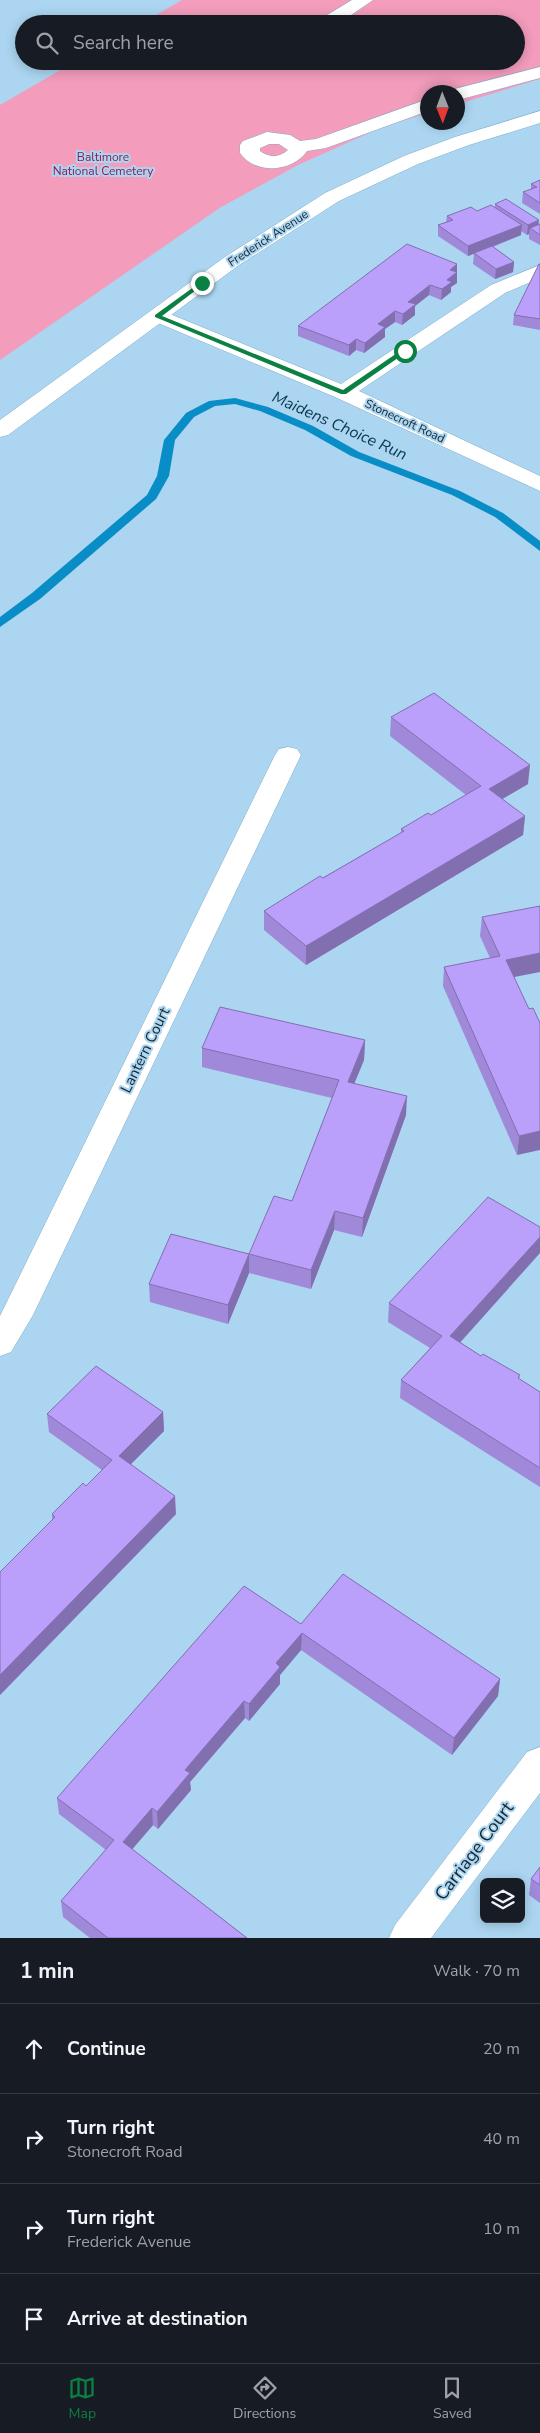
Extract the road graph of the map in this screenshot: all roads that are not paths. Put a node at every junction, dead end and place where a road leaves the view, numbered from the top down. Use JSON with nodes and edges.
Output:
{"nodes":[{"id":1,"x":364,"y":0,"type":"edge"},
{"id":2,"x":340,"y":15,"type":"edge"},
{"id":3,"x":540,"y":72,"type":"edge"},
{"id":4,"x":465,"y":92,"type":"edge"},
{"id":5,"x":420,"y":107,"type":"edge"},
{"id":6,"x":540,"y":117,"type":"edge"},
{"id":7,"x":297,"y":147,"type":"dead end"},
{"id":8,"x":540,"y":270,"type":"edge"},
{"id":9,"x":158,"y":316,"type":"junction"},
{"id":10,"x":343,"y":392,"type":"junction"},
{"id":11,"x":0,"y":430,"type":"edge"},
{"id":12,"x":540,"y":484,"type":"edge"},
{"id":13,"x":288,"y":755,"type":"dead end"},
{"id":14,"x":0,"y":1343,"type":"edge"},
{"id":15,"x":540,"y":1764,"type":"edge"},
{"id":16,"x":408,"y":1938,"type":"edge"}],
"edges":[{"from":1,"to":2,"type":"street"},
{"from":3,"to":4,"type":"street"},
{"from":5,"to":7,"type":"street"},
{"from":6,"to":9,"type":"street","name":"Frederick Avenue"},
{"from":8,"to":10,"type":"street"},
{"from":9,"to":10,"type":"street","name":"Stonecroft Road"},
{"from":9,"to":11,"type":"street","name":"Frederick Avenue"},
{"from":10,"to":12,"type":"street","name":"Stonecroft Road"},
{"from":13,"to":14,"type":"street","name":"Lantern Court"},
{"from":15,"to":16,"type":"street","name":"Carriage Court"}]}
